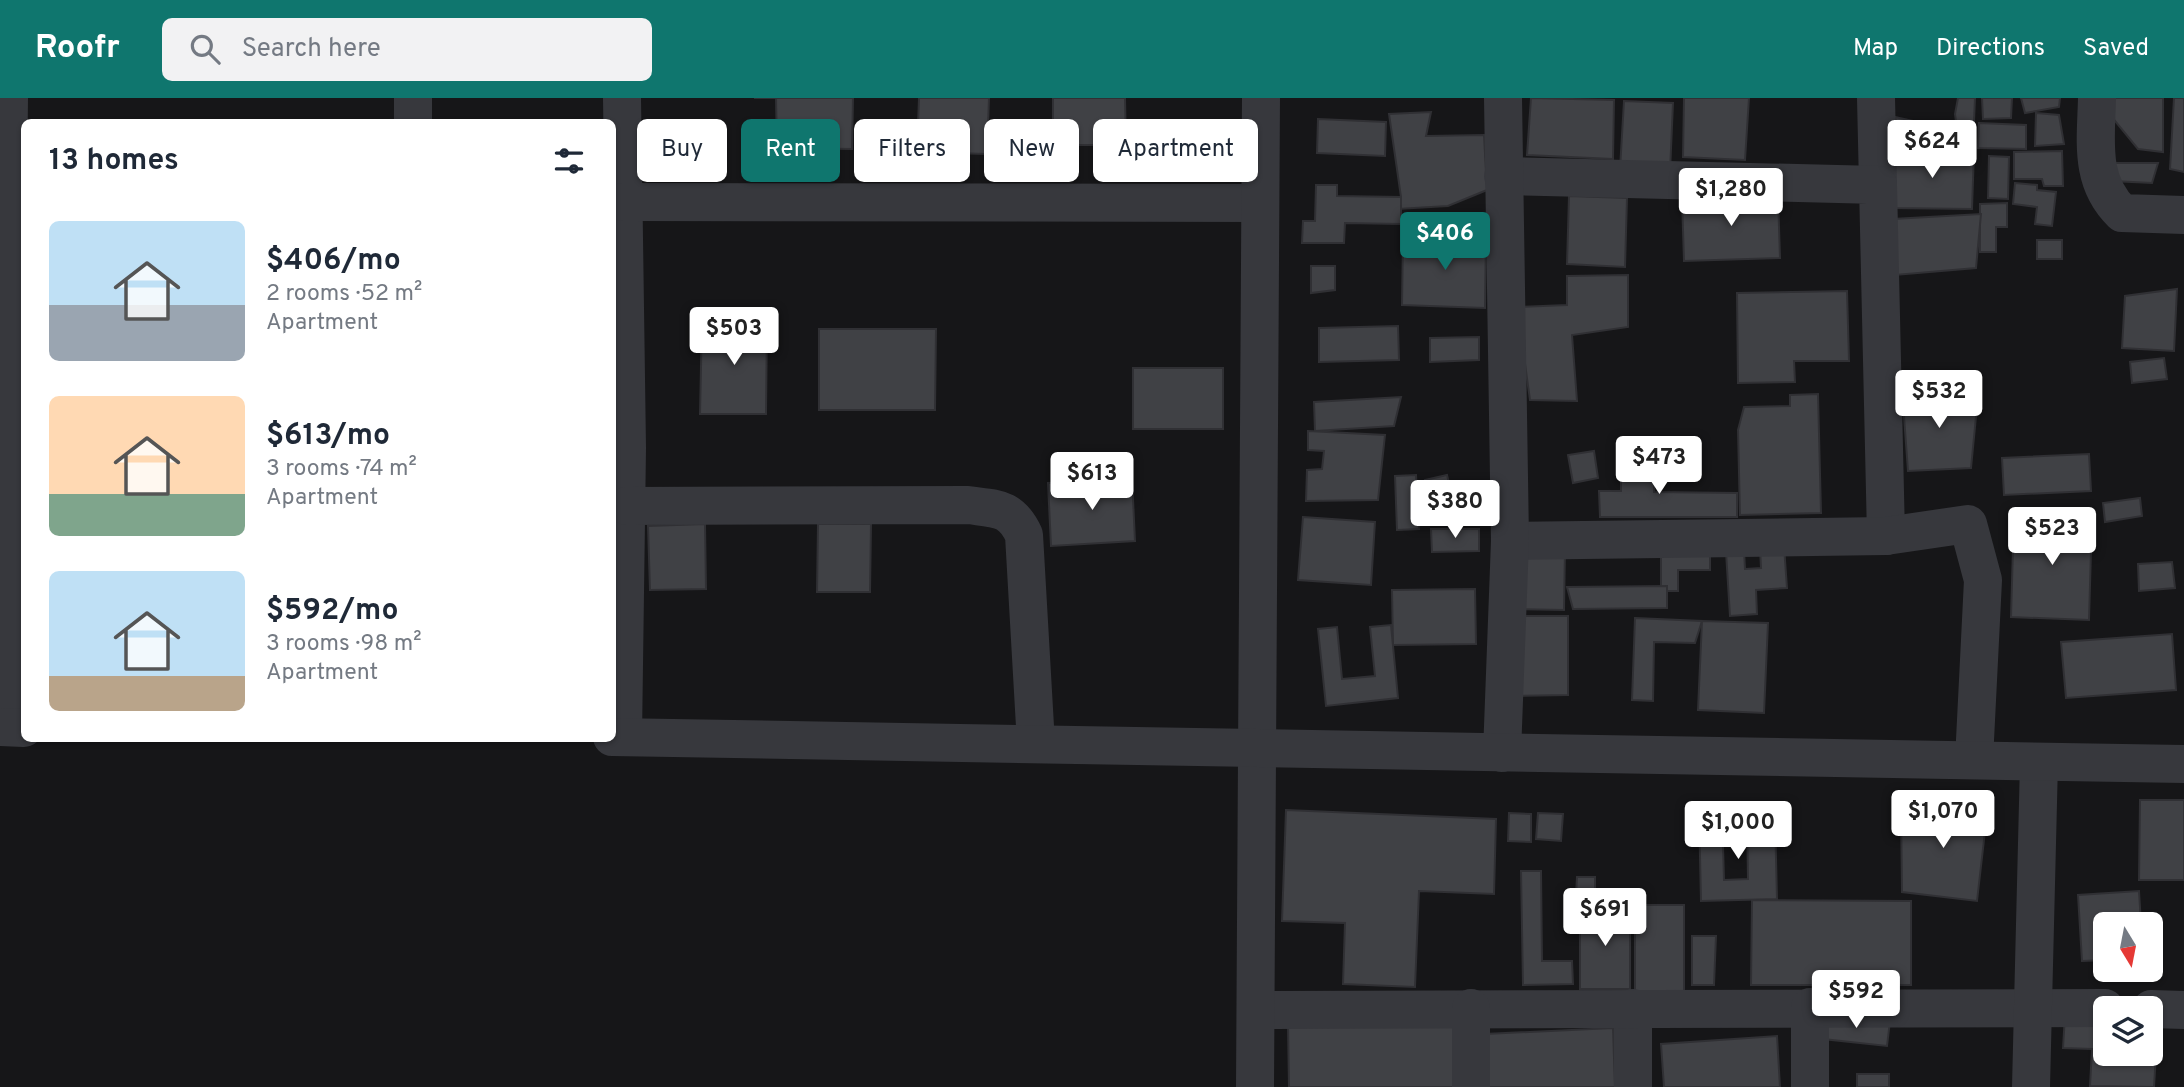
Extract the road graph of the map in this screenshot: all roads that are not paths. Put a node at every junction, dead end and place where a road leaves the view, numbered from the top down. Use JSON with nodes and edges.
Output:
{"nodes":[{"id":1,"x":9,"y":98,"type":"edge"},
{"id":2,"x":413,"y":98,"type":"edge"},
{"id":3,"x":622,"y":98,"type":"edge"},
{"id":4,"x":1261,"y":98,"type":"edge"},
{"id":5,"x":1503,"y":98,"type":"edge"},
{"id":6,"x":1876,"y":98,"type":"edge"},
{"id":7,"x":2097,"y":98,"type":"edge"},
{"id":8,"x":413,"y":119,"type":"edge"},
{"id":9,"x":1503,"y":176,"type":"junction"},
{"id":10,"x":1878,"y":185,"type":"junction"},
{"id":11,"x":623,"y":202,"type":"junction"},
{"id":12,"x":1258,"y":203,"type":"junction"},
{"id":13,"x":2184,"y":215,"type":"edge"},
{"id":14,"x":620,"y":448,"type":"edge"},
{"id":15,"x":626,"y":506,"type":"junction"},
{"id":16,"x":1886,"y":536,"type":"junction"},
{"id":17,"x":1510,"y":541,"type":"junction"},
{"id":18,"x":9,"y":728,"type":"edge"},
{"id":19,"x":618,"y":737,"type":"edge"},
{"id":20,"x":1035,"y":744,"type":"junction"},
{"id":21,"x":1258,"y":748,"type":"junction"},
{"id":22,"x":1502,"y":753,"type":"junction"},
{"id":23,"x":1974,"y":760,"type":"junction"},
{"id":24,"x":2039,"y":762,"type":"junction"},
{"id":25,"x":2184,"y":764,"type":"edge"},
{"id":26,"x":1810,"y":1007,"type":"junction"},
{"id":27,"x":2033,"y":1007,"type":"junction"},
{"id":28,"x":1471,"y":1008,"type":"junction"},
{"id":29,"x":1633,"y":1008,"type":"junction"},
{"id":30,"x":2093,"y":1008,"type":"edge"},
{"id":31,"x":2163,"y":1009,"type":"edge"},
{"id":32,"x":1256,"y":1010,"type":"junction"},
{"id":33,"x":2184,"y":1010,"type":"edge"},
{"id":34,"x":1255,"y":1087,"type":"edge"},
{"id":35,"x":1471,"y":1087,"type":"edge"},
{"id":36,"x":1633,"y":1087,"type":"edge"},
{"id":37,"x":1810,"y":1087,"type":"edge"},
{"id":38,"x":2031,"y":1087,"type":"edge"}],
"edges":[{"from":1,"to":18,"type":"street"},
{"from":2,"to":8,"type":"street"},
{"from":3,"to":11,"type":"street"},
{"from":4,"to":12,"type":"street"},
{"from":5,"to":9,"type":"street"},
{"from":6,"to":10,"type":"street"},
{"from":7,"to":13,"type":"street"},
{"from":9,"to":10,"type":"street"},
{"from":9,"to":17,"type":"street"},
{"from":10,"to":16,"type":"street"},
{"from":11,"to":12,"type":"street"},
{"from":11,"to":14,"type":"street"},
{"from":12,"to":21,"type":"street"},
{"from":14,"to":15,"type":"street"},
{"from":15,"to":19,"type":"street"},
{"from":15,"to":20,"type":"street"},
{"from":16,"to":17,"type":"street"},
{"from":16,"to":23,"type":"street"},
{"from":17,"to":22,"type":"street"},
{"from":19,"to":20,"type":"street"},
{"from":20,"to":21,"type":"street"},
{"from":21,"to":22,"type":"street"},
{"from":21,"to":32,"type":"street"},
{"from":22,"to":23,"type":"street"},
{"from":23,"to":24,"type":"street"},
{"from":24,"to":25,"type":"street"},
{"from":24,"to":27,"type":"street"},
{"from":26,"to":27,"type":"street"},
{"from":26,"to":29,"type":"street"},
{"from":26,"to":37,"type":"street"},
{"from":27,"to":30,"type":"street"},
{"from":27,"to":38,"type":"street"},
{"from":28,"to":29,"type":"street"},
{"from":28,"to":32,"type":"street"},
{"from":28,"to":35,"type":"street"},
{"from":29,"to":36,"type":"street"},
{"from":31,"to":33,"type":"street"},
{"from":32,"to":34,"type":"street"}]}
